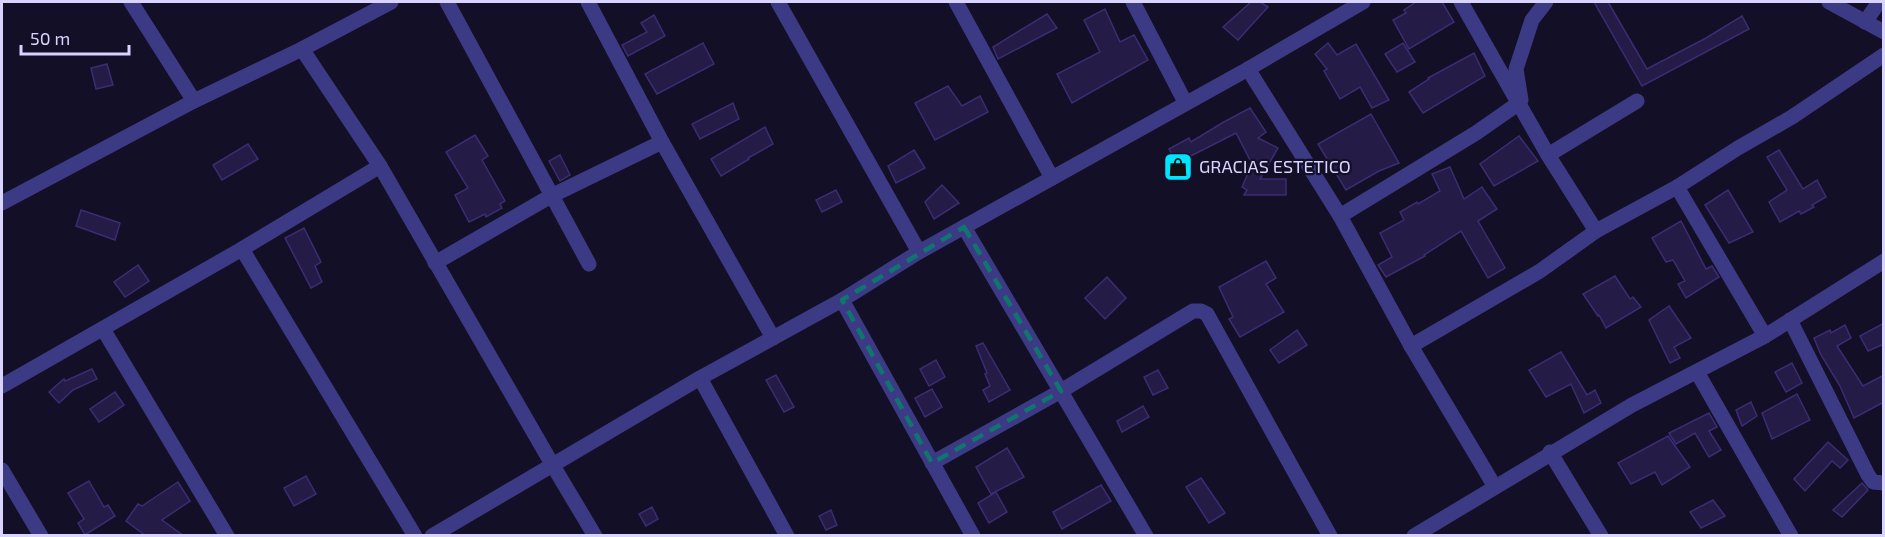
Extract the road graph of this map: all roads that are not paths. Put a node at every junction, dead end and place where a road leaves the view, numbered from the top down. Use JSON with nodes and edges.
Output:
{"nodes":[{"id":1,"x":131,"y":2,"type":"edge"},
{"id":2,"x":391,"y":2,"type":"edge"},
{"id":3,"x":447,"y":2,"type":"edge"},
{"id":4,"x":588,"y":2,"type":"edge"},
{"id":5,"x":778,"y":2,"type":"edge"},
{"id":6,"x":956,"y":2,"type":"edge"},
{"id":7,"x":1133,"y":2,"type":"edge"},
{"id":8,"x":1363,"y":2,"type":"edge"},
{"id":9,"x":1461,"y":2,"type":"edge"},
{"id":10,"x":1546,"y":2,"type":"edge"},
{"id":11,"x":1829,"y":2,"type":"edge"},
{"id":12,"x":1879,"y":2,"type":"edge"},
{"id":13,"x":1865,"y":22,"type":"junction"},
{"id":14,"x":1884,"y":32,"type":"edge"},
{"id":15,"x":302,"y":49,"type":"junction"},
{"id":16,"x":1884,"y":55,"type":"edge"},
{"id":17,"x":1248,"y":69,"type":"junction"},
{"id":18,"x":1637,"y":100,"type":"dead end"},
{"id":19,"x":194,"y":101,"type":"junction"},
{"id":20,"x":1185,"y":102,"type":"junction"},
{"id":21,"x":1521,"y":106,"type":"junction"},
{"id":22,"x":662,"y":142,"type":"junction"},
{"id":23,"x":1548,"y":155,"type":"junction"},
{"id":24,"x":380,"y":166,"type":"junction"},
{"id":25,"x":1052,"y":178,"type":"junction"},
{"id":26,"x":1677,"y":187,"type":"junction"},
{"id":27,"x":551,"y":196,"type":"junction"},
{"id":28,"x":2,"y":203,"type":"edge"},
{"id":29,"x":1340,"y":216,"type":"junction"},
{"id":30,"x":964,"y":227,"type":"junction"},
{"id":31,"x":1596,"y":231,"type":"junction"},
{"id":32,"x":243,"y":249,"type":"junction"},
{"id":33,"x":919,"y":252,"type":"junction"},
{"id":34,"x":1884,"y":261,"type":"edge"},
{"id":35,"x":435,"y":263,"type":"junction"},
{"id":36,"x":589,"y":264,"type":"dead end"},
{"id":37,"x":842,"y":300,"type":"junction"},
{"id":38,"x":1791,"y":320,"type":"junction"},
{"id":39,"x":103,"y":329,"type":"junction"},
{"id":40,"x":1765,"y":336,"type":"junction"},
{"id":41,"x":773,"y":338,"type":"junction"},
{"id":42,"x":1411,"y":346,"type":"junction"},
{"id":43,"x":1697,"y":372,"type":"junction"},
{"id":44,"x":700,"y":378,"type":"junction"},
{"id":45,"x":2,"y":386,"type":"edge"},
{"id":46,"x":1061,"y":391,"type":"junction"},
{"id":47,"x":1550,"y":452,"type":"junction"},
{"id":48,"x":932,"y":463,"type":"junction"},
{"id":49,"x":552,"y":464,"type":"junction"},
{"id":50,"x":2,"y":470,"type":"edge"},
{"id":51,"x":1884,"y":483,"type":"edge"},
{"id":52,"x":1495,"y":487,"type":"junction"},
{"id":53,"x":1422,"y":533,"type":"edge"},
{"id":54,"x":41,"y":536,"type":"edge"},
{"id":55,"x":227,"y":536,"type":"edge"},
{"id":56,"x":415,"y":536,"type":"edge"},
{"id":57,"x":432,"y":536,"type":"edge"},
{"id":58,"x":595,"y":536,"type":"edge"},
{"id":59,"x":787,"y":536,"type":"edge"},
{"id":60,"x":973,"y":536,"type":"edge"},
{"id":61,"x":1146,"y":536,"type":"edge"},
{"id":62,"x":1330,"y":536,"type":"edge"},
{"id":63,"x":1601,"y":536,"type":"edge"},
{"id":64,"x":1791,"y":536,"type":"edge"}],
"edges":[{"from":1,"to":19,"type":"street"},
{"from":2,"to":15,"type":"street"},
{"from":3,"to":27,"type":"street"},
{"from":4,"to":22,"type":"street"},
{"from":5,"to":33,"type":"street"},
{"from":6,"to":25,"type":"street"},
{"from":7,"to":20,"type":"street"},
{"from":8,"to":17,"type":"street"},
{"from":9,"to":21,"type":"street"},
{"from":10,"to":21,"type":"street"},
{"from":11,"to":13,"type":"street"},
{"from":12,"to":13,"type":"street"},
{"from":13,"to":14,"type":"street"},
{"from":15,"to":19,"type":"street"},
{"from":15,"to":24,"type":"street"},
{"from":16,"to":26,"type":"street"},
{"from":17,"to":20,"type":"street"},
{"from":17,"to":29,"type":"street"},
{"from":18,"to":23,"type":"street"},
{"from":19,"to":28,"type":"street"},
{"from":20,"to":25,"type":"street"},
{"from":21,"to":23,"type":"street"},
{"from":21,"to":29,"type":"street"},
{"from":22,"to":27,"type":"street"},
{"from":22,"to":41,"type":"street"},
{"from":23,"to":31,"type":"street"},
{"from":24,"to":32,"type":"street"},
{"from":24,"to":35,"type":"street"},
{"from":25,"to":30,"type":"street"},
{"from":26,"to":31,"type":"street"},
{"from":26,"to":40,"type":"street"},
{"from":27,"to":35,"type":"street"},
{"from":27,"to":36,"type":"street"},
{"from":29,"to":42,"type":"street"},
{"from":30,"to":33,"type":"street"},
{"from":30,"to":46,"type":"street"},
{"from":31,"to":42,"type":"street"},
{"from":32,"to":39,"type":"street"},
{"from":32,"to":56,"type":"street"},
{"from":33,"to":37,"type":"street"},
{"from":34,"to":38,"type":"street"},
{"from":35,"to":49,"type":"street"},
{"from":37,"to":41,"type":"street"},
{"from":37,"to":48,"type":"street"},
{"from":38,"to":40,"type":"street"},
{"from":38,"to":51,"type":"street"},
{"from":39,"to":45,"type":"street"},
{"from":39,"to":55,"type":"street"},
{"from":40,"to":43,"type":"street"},
{"from":41,"to":44,"type":"street"},
{"from":42,"to":52,"type":"street"},
{"from":43,"to":47,"type":"street"},
{"from":43,"to":64,"type":"street"},
{"from":44,"to":49,"type":"street"},
{"from":44,"to":59,"type":"street"},
{"from":46,"to":48,"type":"street"},
{"from":46,"to":61,"type":"street"},
{"from":46,"to":62,"type":"street"},
{"from":47,"to":52,"type":"street"},
{"from":47,"to":63,"type":"street"},
{"from":48,"to":60,"type":"street"},
{"from":49,"to":57,"type":"street"},
{"from":49,"to":58,"type":"street"},
{"from":50,"to":54,"type":"street"},
{"from":52,"to":53,"type":"street"}]}
